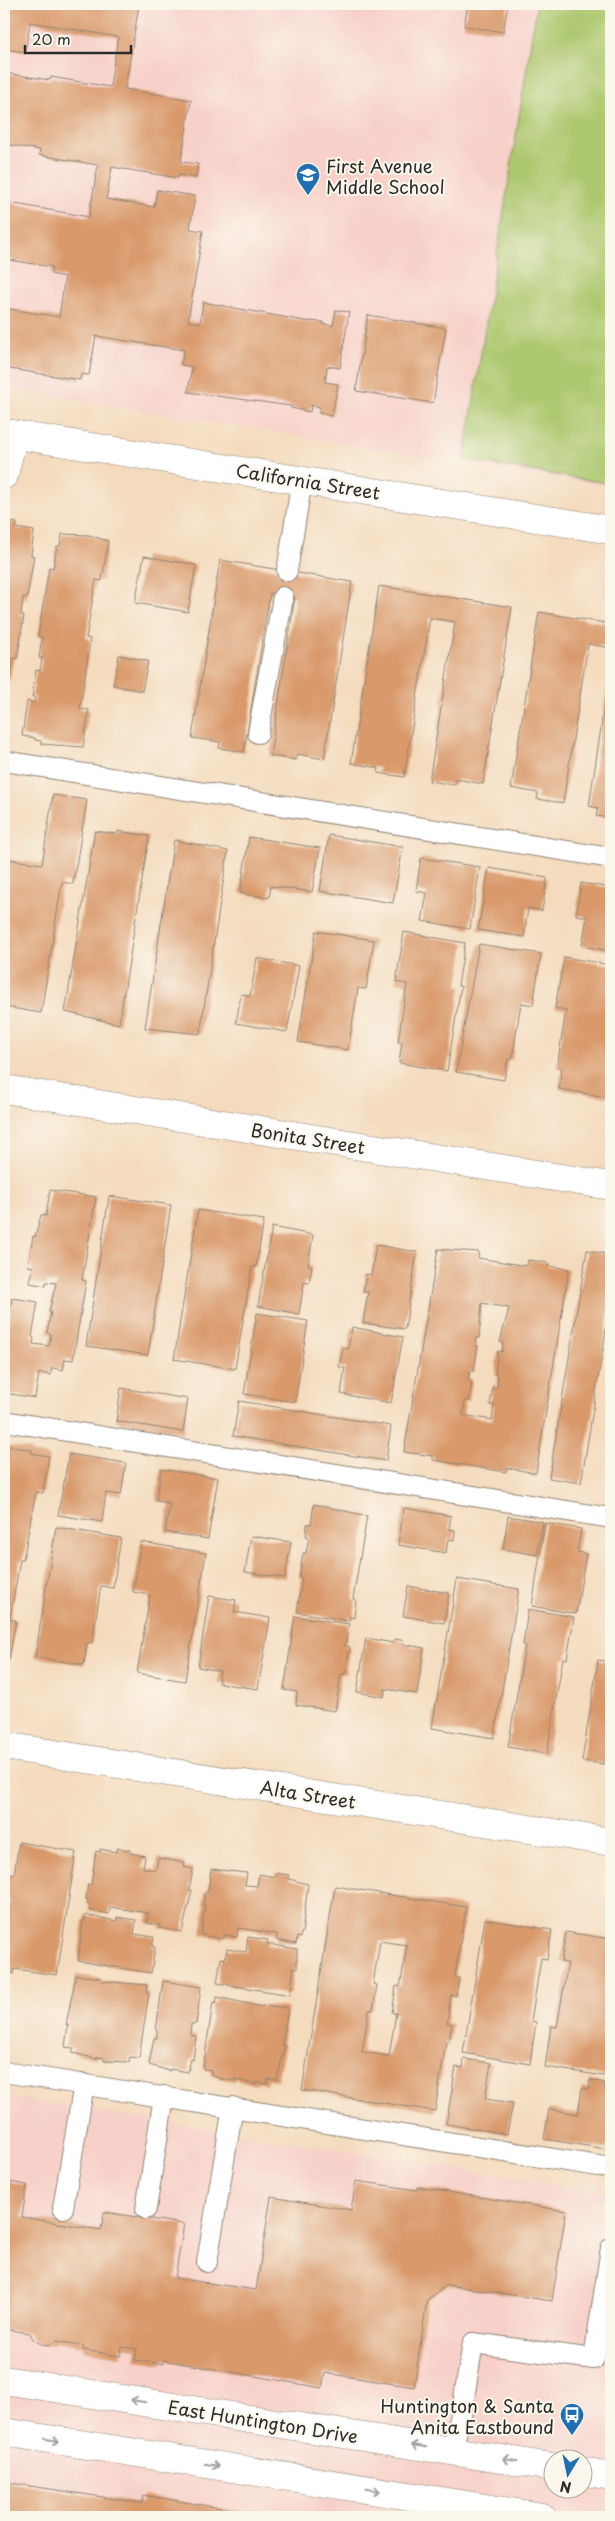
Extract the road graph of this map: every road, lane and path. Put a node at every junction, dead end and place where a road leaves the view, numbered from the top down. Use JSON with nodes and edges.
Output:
{"nodes":[{"id":1,"x":9,"y":433,"type":"edge"},
{"id":2,"x":4,"y":475,"type":"edge"},
{"id":3,"x":302,"y":480,"type":"junction"},
{"id":4,"x":611,"y":530,"type":"edge"},
{"id":5,"x":287,"y":571,"type":"dead end"},
{"id":6,"x":283,"y":597,"type":"dead end"},
{"id":7,"x":258,"y":733,"type":"dead end"},
{"id":8,"x":4,"y":761,"type":"edge"},
{"id":9,"x":611,"y":858,"type":"edge"},
{"id":10,"x":4,"y":1089,"type":"edge"},
{"id":11,"x":611,"y":1186,"type":"edge"},
{"id":12,"x":4,"y":1421,"type":"edge"},
{"id":13,"x":611,"y":1518,"type":"edge"},
{"id":14,"x":4,"y":1746,"type":"edge"},
{"id":15,"x":611,"y":1842,"type":"edge"},
{"id":16,"x":4,"y":2072,"type":"edge"},
{"id":17,"x":84,"y":2084,"type":"junction"},
{"id":18,"x":164,"y":2096,"type":"junction"},
{"id":19,"x":233,"y":2107,"type":"junction"},
{"id":20,"x":611,"y":2168,"type":"edge"},
{"id":21,"x":63,"y":2208,"type":"dead end"},
{"id":22,"x":146,"y":2209,"type":"dead end"},
{"id":23,"x":611,"y":2248,"type":"edge"},
{"id":24,"x":207,"y":2262,"type":"dead end"},
{"id":25,"x":4,"y":2380,"type":"edge"},
{"id":26,"x":4,"y":2432,"type":"edge"},
{"id":27,"x":452,"y":2451,"type":"junction"},
{"id":28,"x":542,"y":2465,"type":"edge"},
{"id":29,"x":592,"y":2473,"type":"edge"},
{"id":30,"x":611,"y":2476,"type":"edge"},
{"id":31,"x":542,"y":2517,"type":"edge"}],
"edges":[{"from":1,"to":2,"type":"street"},
{"from":1,"to":3,"type":"street","name":"California Street"},
{"from":3,"to":4,"type":"street","name":"California Street"},
{"from":3,"to":5,"type":"lane"},
{"from":6,"to":7,"type":"lane"},
{"from":8,"to":9,"type":"lane"},
{"from":10,"to":11,"type":"street","name":"Bonita Street"},
{"from":12,"to":13,"type":"lane"},
{"from":14,"to":15,"type":"street","name":"Alta Street"},
{"from":16,"to":17,"type":"lane"},
{"from":17,"to":18,"type":"lane"},
{"from":17,"to":21,"type":"lane"},
{"from":18,"to":19,"type":"lane"},
{"from":18,"to":22,"type":"lane"},
{"from":19,"to":20,"type":"lane"},
{"from":19,"to":24,"type":"lane"},
{"from":23,"to":27,"type":"lane"},
{"from":27,"to":25,"type":"street","name":"East Huntington Drive","one_way":true},
{"from":26,"to":31,"type":"street","one_way":true},
{"from":28,"to":27,"type":"street","name":"East Huntington Drive","one_way":true},
{"from":29,"to":30,"type":"street"}]}
